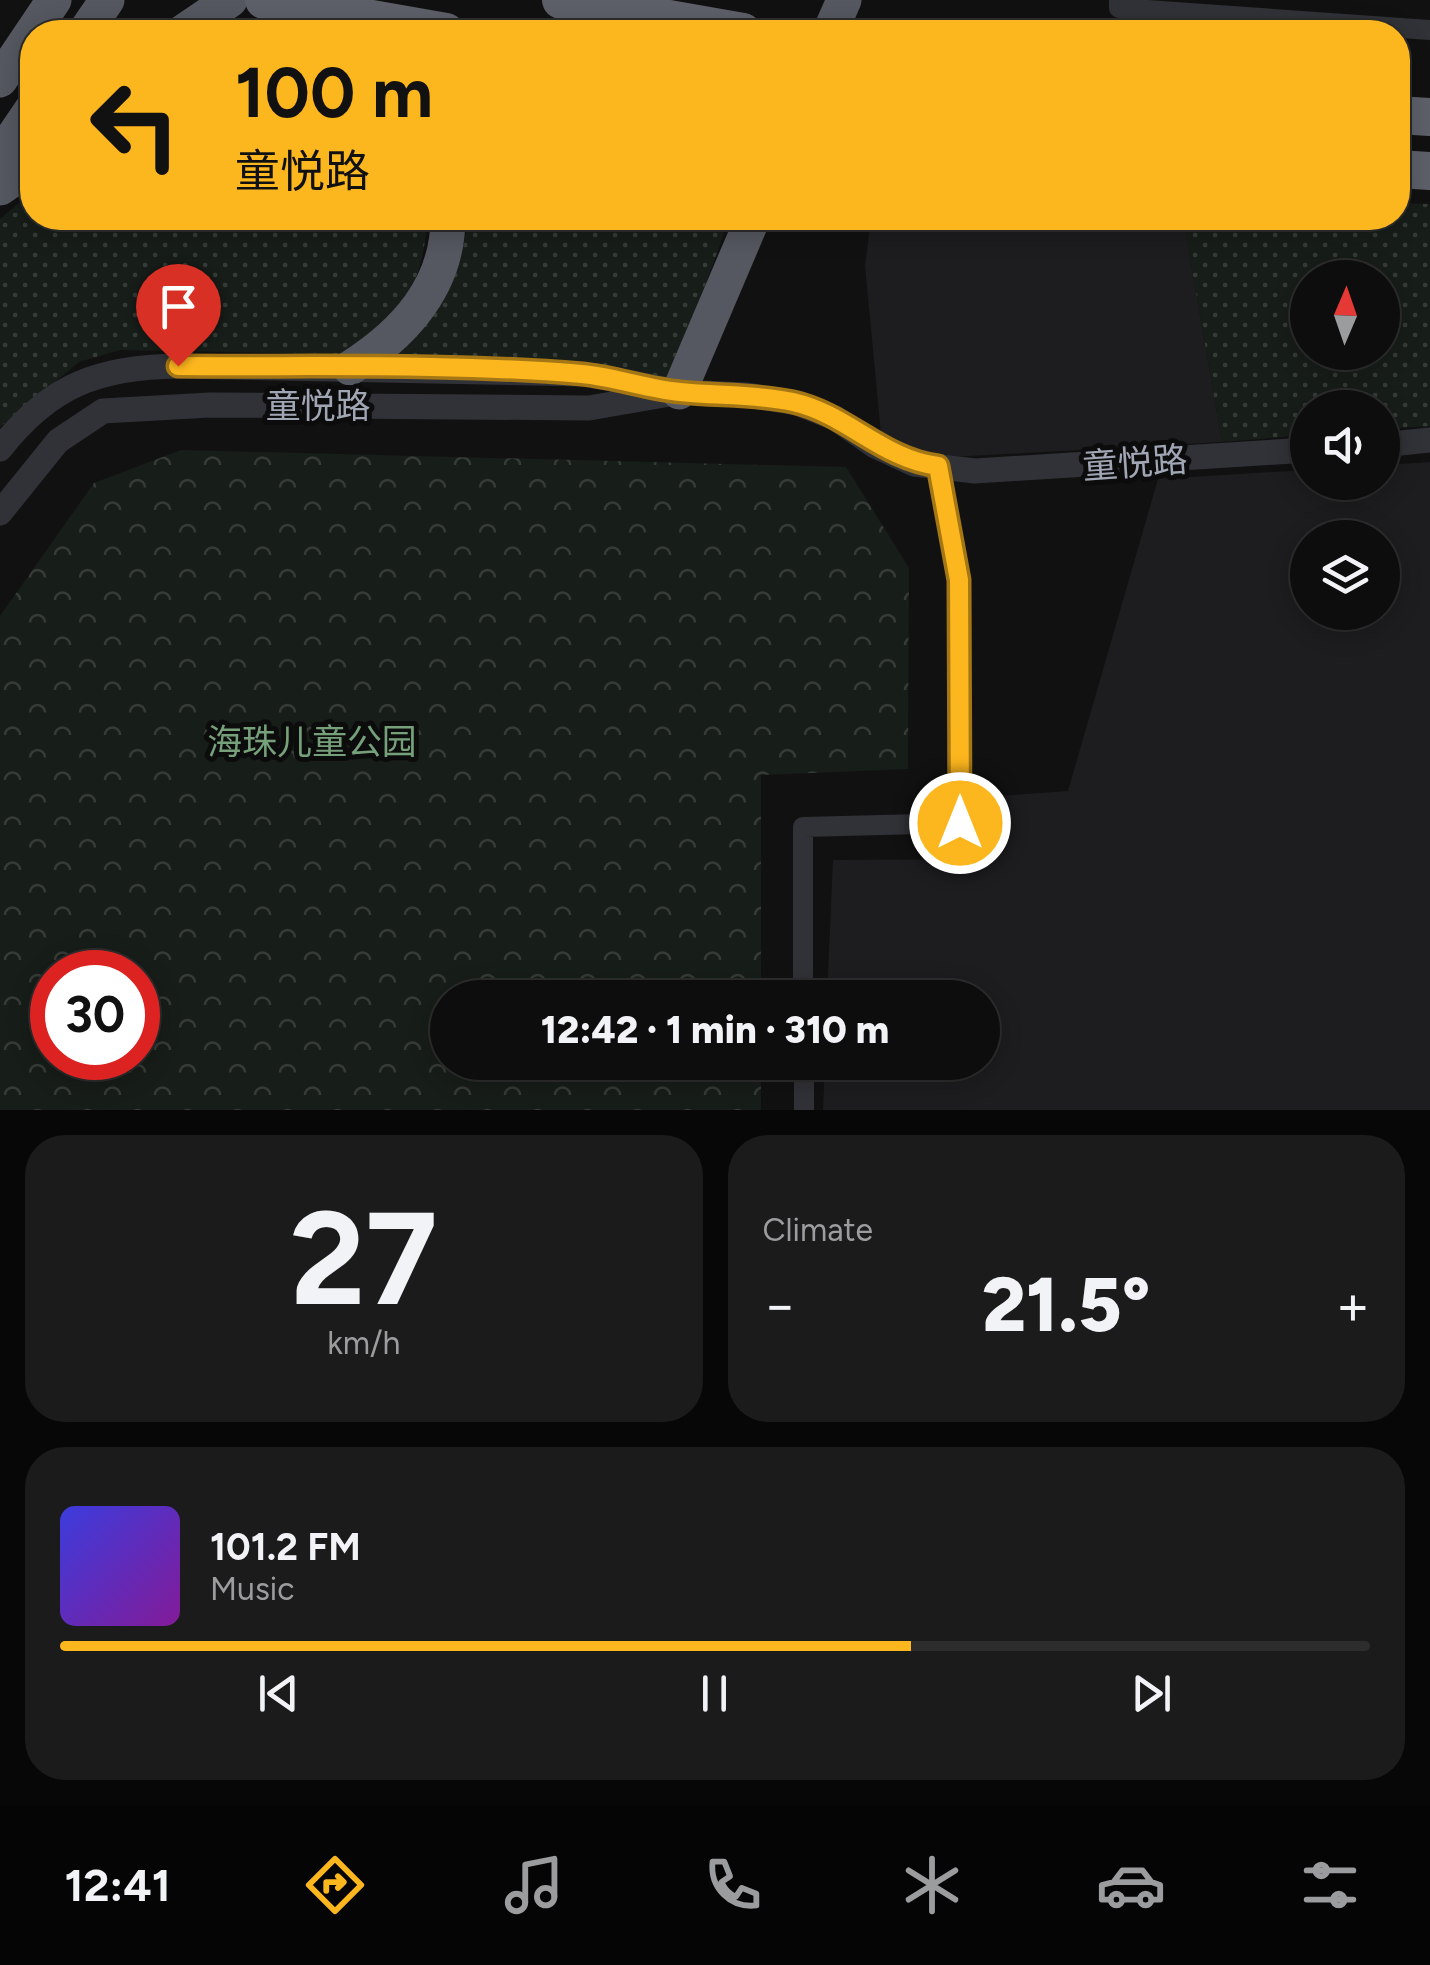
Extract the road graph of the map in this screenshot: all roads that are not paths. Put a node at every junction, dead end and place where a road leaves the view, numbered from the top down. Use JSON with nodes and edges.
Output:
{"nodes":[{"id":1,"x":230,"y":0,"type":"edge"},
{"id":2,"x":264,"y":0,"type":"edge"},
{"id":3,"x":561,"y":0,"type":"edge"},
{"id":4,"x":1119,"y":0,"type":"edge"},
{"id":5,"x":201,"y":20,"type":"edge"},
{"id":6,"x":378,"y":20,"type":"edge"},
{"id":7,"x":675,"y":20,"type":"edge"},
{"id":8,"x":1289,"y":20,"type":"edge"},
{"id":9,"x":20,"y":50,"type":"edge"},
{"id":10,"x":0,"y":80,"type":"edge"},
{"id":11,"x":20,"y":127,"type":"edge"},
{"id":12,"x":0,"y":156,"type":"edge"},
{"id":13,"x":20,"y":164,"type":"edge"},
{"id":14,"x":0,"y":184,"type":"edge"},
{"id":15,"x":447,"y":230,"type":"edge"},
{"id":16,"x":748,"y":230,"type":"edge"},
{"id":17,"x":350,"y":368,"type":"junction"},
{"id":18,"x":679,"y":392,"type":"junction"},
{"id":19,"x":1430,"y":440,"type":"edge"},
{"id":20,"x":1400,"y":443,"type":"edge"},
{"id":21,"x":0,"y":449,"type":"edge"},
{"id":22,"x":1290,"y":451,"type":"edge"},
{"id":23,"x":938,"y":466,"type":"junction"},
{"id":24,"x":0,"y":513,"type":"edge"},
{"id":25,"x":804,"y":980,"type":"edge"},
{"id":26,"x":804,"y":1080,"type":"edge"},
{"id":27,"x":804,"y":1110,"type":"edge"}],
"edges":[{"from":1,"to":5,"type":"highway"},
{"from":2,"to":6,"type":"highway","bridge":true},
{"from":3,"to":7,"type":"highway","bridge":true},
{"from":4,"to":8,"type":"street"},
{"from":9,"to":10,"type":"highway"},
{"from":11,"to":12,"type":"highway"},
{"from":13,"to":14,"type":"highway"},
{"from":15,"to":17,"type":"highway"},
{"from":16,"to":18,"type":"highway"},
{"from":17,"to":18,"type":"street","name":"童悦路"},
{"from":17,"to":21,"type":"street","name":"童悦路"},
{"from":18,"to":23,"type":"street","name":"童悦路"},
{"from":18,"to":24,"type":"street","name":"童悦路"},
{"from":19,"to":20,"type":"street"},
{"from":22,"to":23,"type":"street","name":"童悦路"},
{"from":23,"to":25,"type":"street"},
{"from":26,"to":27,"type":"street"}]}
